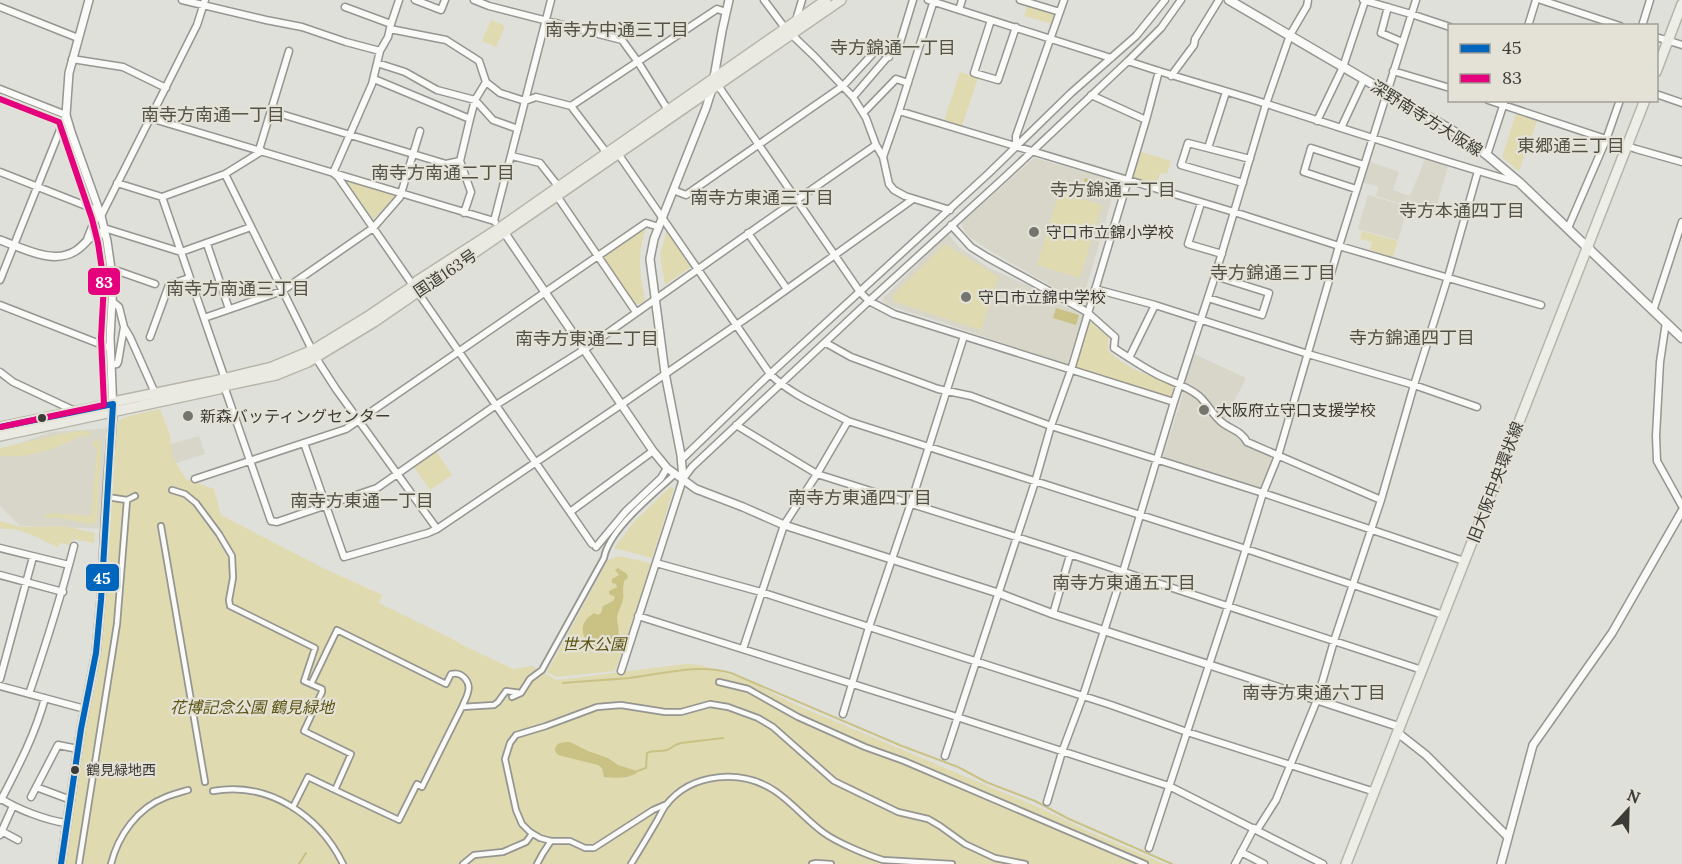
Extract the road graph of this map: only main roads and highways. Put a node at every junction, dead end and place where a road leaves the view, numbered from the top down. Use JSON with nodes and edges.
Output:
{"nodes":[{"id":1,"x":826,"y":0,"type":"edge"},
{"id":2,"x":841,"y":0,"type":"edge"},
{"id":3,"x":1229,"y":0,"type":"edge"},
{"id":4,"x":1682,"y":3,"type":"edge"},
{"id":5,"x":788,"y":31,"type":"junction"},
{"id":6,"x":1658,"y":67,"type":"edge"},
{"id":7,"x":714,"y":84,"type":"junction"},
{"id":8,"x":1645,"y":102,"type":"edge"},
{"id":9,"x":557,"y":191,"type":"junction"},
{"id":10,"x":1587,"y":248,"type":"junction"},
{"id":11,"x":1682,"y":338,"type":"edge"},
{"id":12,"x":224,"y":383,"type":"junction"},
{"id":13,"x":113,"y":408,"type":"junction"},
{"id":14,"x":0,"y":427,"type":"edge"},
{"id":15,"x":0,"y":436,"type":"edge"},
{"id":16,"x":1346,"y":864,"type":"edge"}],
"edges":[{"from":1,"to":5,"type":"highway","name":"国道163号"},
{"from":2,"to":5,"type":"highway","name":"国道163号"},
{"from":3,"to":10,"type":"main road","name":"深野南寺方大阪線"},
{"from":4,"to":6,"type":"main road"},
{"from":5,"to":7,"type":"highway","name":"国道163号"},
{"from":7,"to":9,"type":"highway","name":"国道163号"},
{"from":7,"to":9,"type":"highway","name":"国道163号"},
{"from":8,"to":10,"type":"main road","name":"旧大阪中央環状線"},
{"from":9,"to":12,"type":"highway","name":"国道163号"},
{"from":10,"to":11,"type":"main road","name":"深野南寺方大阪線"},
{"from":10,"to":16,"type":"main road","name":"旧大阪中央環状線"},
{"from":12,"to":13,"type":"highway","name":"国道163号"},
{"from":12,"to":13,"type":"highway","name":"国道163号"},
{"from":13,"to":14,"type":"highway","name":"国道163号"},
{"from":13,"to":15,"type":"highway","name":"国道163号"}]}
